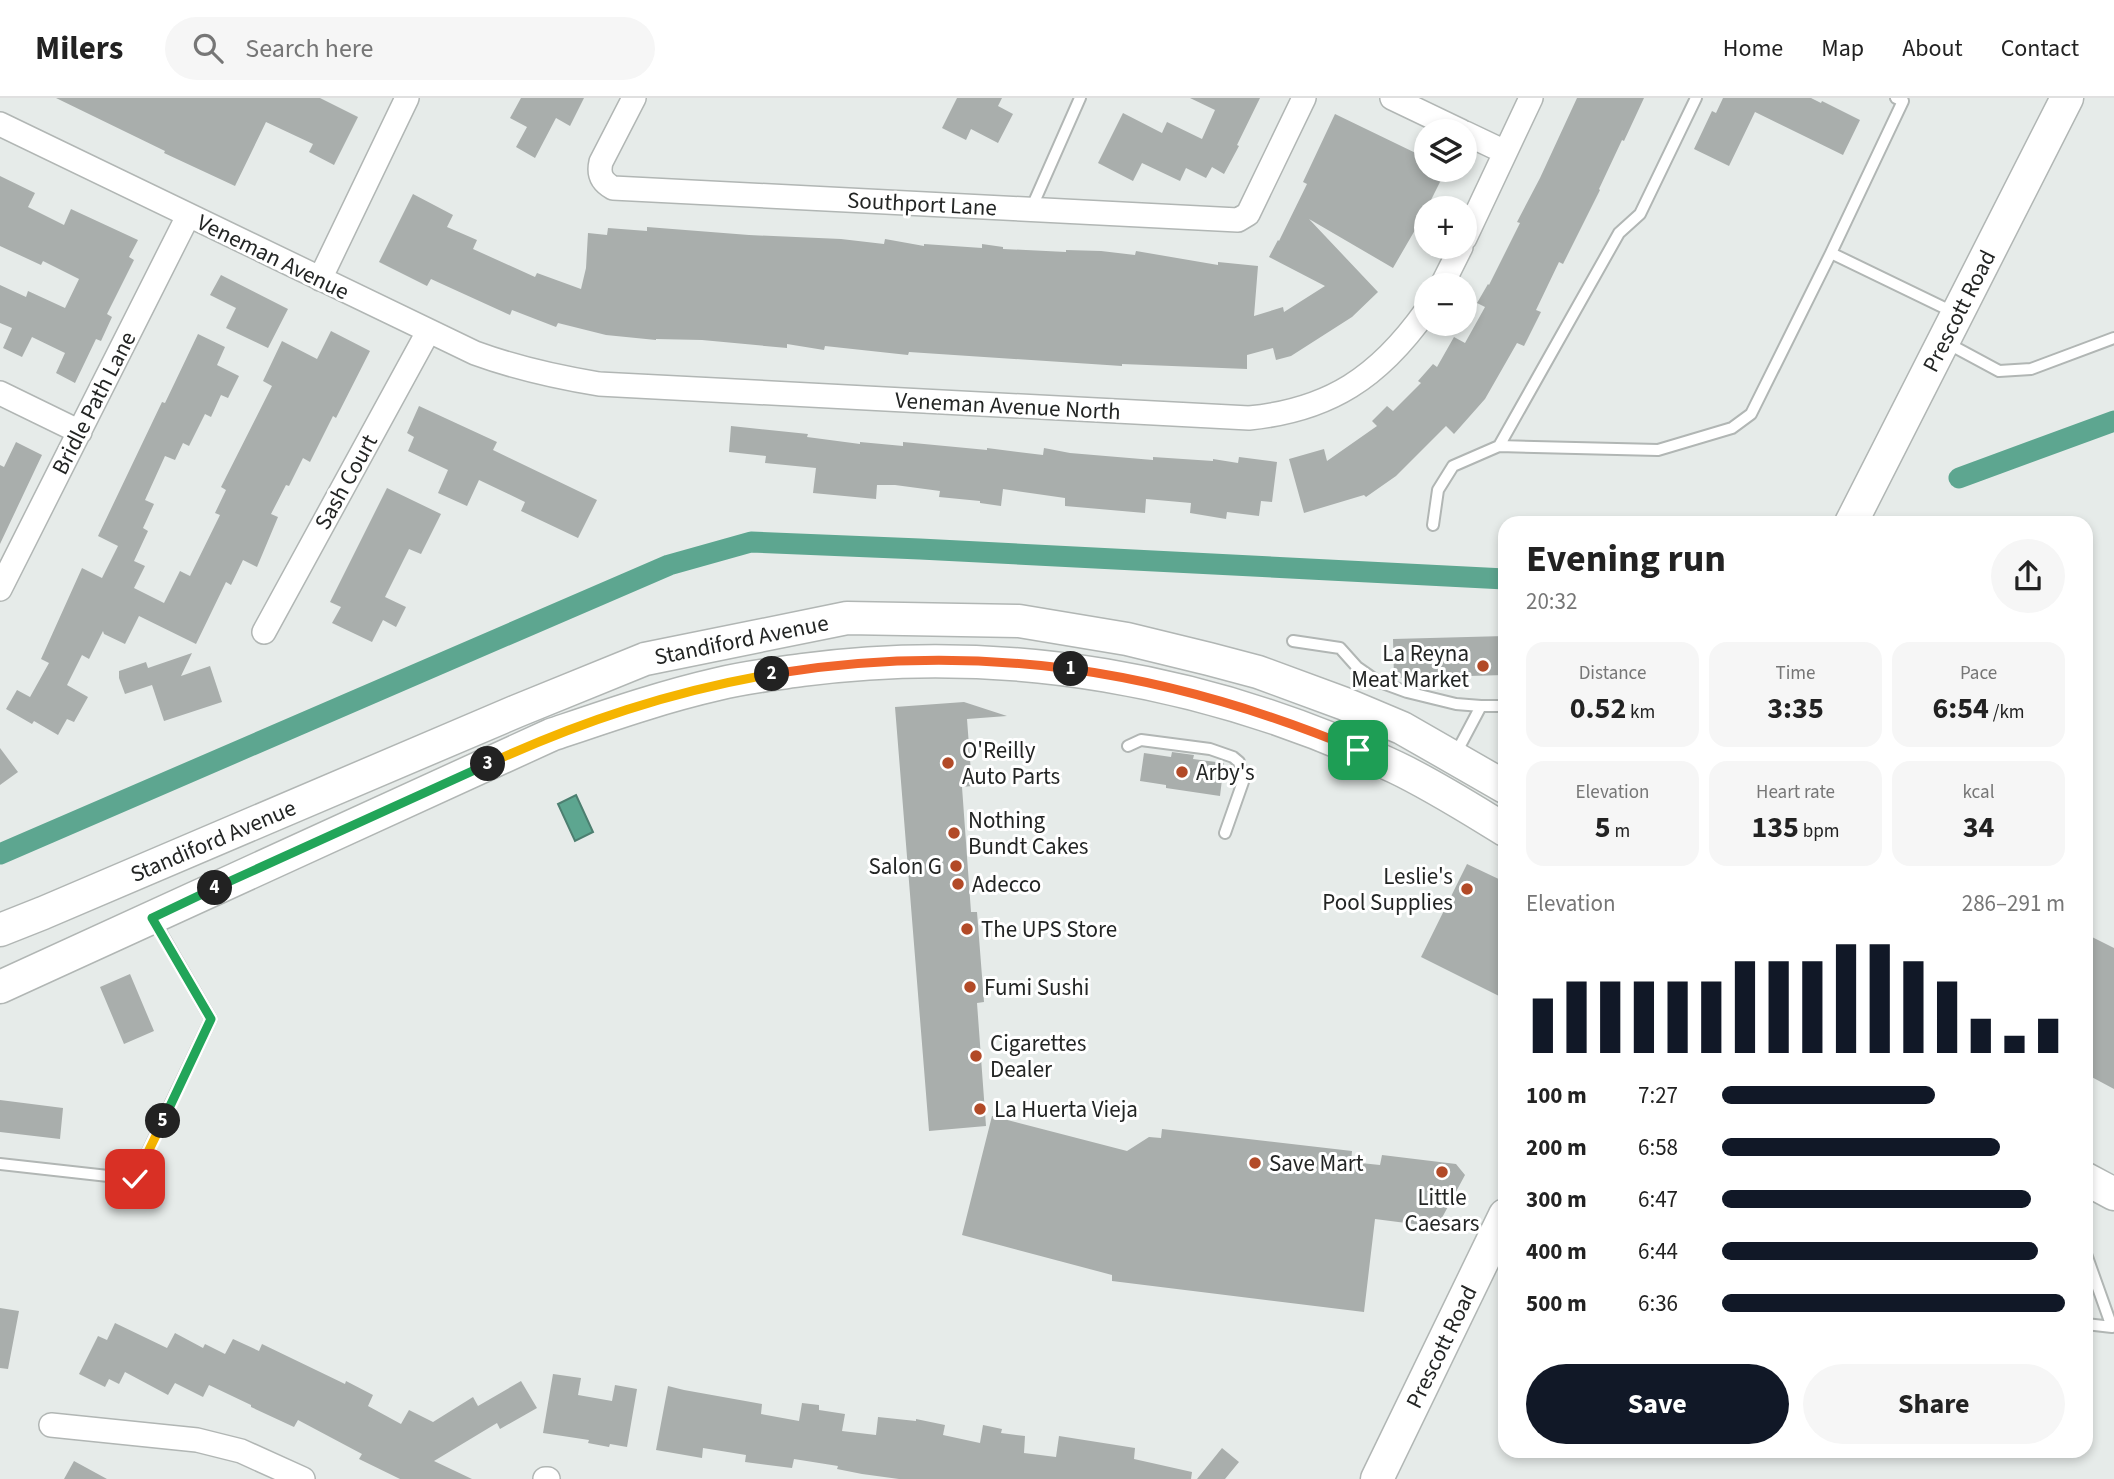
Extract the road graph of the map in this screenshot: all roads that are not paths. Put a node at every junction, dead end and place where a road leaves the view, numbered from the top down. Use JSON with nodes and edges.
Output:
{"nodes":[{"id":1,"x":406,"y":98,"type":"edge"},
{"id":2,"x":634,"y":98,"type":"edge"},
{"id":3,"x":1080,"y":98,"type":"edge"},
{"id":4,"x":1304,"y":98,"type":"edge"},
{"id":5,"x":1392,"y":98,"type":"edge"},
{"id":6,"x":1531,"y":98,"type":"edge"},
{"id":7,"x":1696,"y":98,"type":"edge"},
{"id":8,"x":1896,"y":98,"type":"edge"},
{"id":9,"x":2067,"y":98,"type":"edge"},
{"id":10,"x":1436,"y":119,"type":"edge"},
{"id":11,"x":0,"y":124,"type":"edge"},
{"id":12,"x":1477,"y":139,"type":"edge"},
{"id":13,"x":1505,"y":152,"type":"junction"},
{"id":14,"x":1031,"y":209,"type":"junction"},
{"id":15,"x":1477,"y":212,"type":"edge"},
{"id":16,"x":188,"y":216,"type":"junction"},
{"id":17,"x":1831,"y":253,"type":"junction"},
{"id":18,"x":320,"y":279,"type":"junction"},
{"id":19,"x":1414,"y":327,"type":"edge"},
{"id":20,"x":1951,"y":328,"type":"junction"},
{"id":21,"x":428,"y":332,"type":"junction"},
{"id":22,"x":2114,"y":338,"type":"edge"},
{"id":23,"x":552,"y":376,"type":"joint"},
{"id":24,"x":0,"y":393,"type":"edge"},
{"id":25,"x":80,"y":432,"type":"junction"},
{"id":26,"x":1499,"y":446,"type":"junction"},
{"id":27,"x":1855,"y":516,"type":"edge"},
{"id":28,"x":1433,"y":525,"type":"dead end"},
{"id":29,"x":0,"y":589,"type":"edge"},
{"id":30,"x":264,"y":632,"type":"dead end"},
{"id":31,"x":1293,"y":641,"type":"dead end"},
{"id":32,"x":1209,"y":659,"type":"junction"},
{"id":33,"x":1018,"y":665,"type":"junction"},
{"id":34,"x":599,"y":678,"type":"junction"},
{"id":35,"x":1480,"y":706,"type":"junction"},
{"id":36,"x":1498,"y":706,"type":"edge"},
{"id":37,"x":1128,"y":746,"type":"dead end"},
{"id":38,"x":1454,"y":757,"type":"junction"},
{"id":39,"x":456,"y":778,"type":"junction"},
{"id":40,"x":1498,"y":783,"type":"edge"},
{"id":41,"x":1498,"y":826,"type":"edge"},
{"id":42,"x":1225,"y":833,"type":"dead end"},
{"id":43,"x":152,"y":918,"type":"junction"},
{"id":44,"x":0,"y":930,"type":"edge"},
{"id":45,"x":0,"y":987,"type":"edge"},
{"id":46,"x":0,"y":1164,"type":"edge"},
{"id":47,"x":1498,"y":1229,"type":"edge"},
{"id":48,"x":2093,"y":1273,"type":"edge"},
{"id":49,"x":2093,"y":1325,"type":"edge"},
{"id":50,"x":2113,"y":1329,"type":"edge"},
{"id":51,"x":51,"y":1425,"type":"dead end"},
{"id":52,"x":303,"y":1479,"type":"edge"},
{"id":53,"x":1377,"y":1479,"type":"edge"}],
"edges":[{"from":1,"to":18,"type":"street"},
{"from":2,"to":14,"type":"street","name":"Southport Lane"},
{"from":3,"to":14,"type":"lane"},
{"from":4,"to":14,"type":"street","name":"Southport Lane"},
{"from":5,"to":10,"type":"street"},
{"from":6,"to":13,"type":"street"},
{"from":7,"to":26,"type":"lane"},
{"from":8,"to":17,"type":"lane"},
{"from":9,"to":20,"type":"main road","name":"Prescott Road"},
{"from":11,"to":16,"type":"street","name":"Veneman Avenue"},
{"from":12,"to":13,"type":"street"},
{"from":13,"to":15,"type":"street"},
{"from":16,"to":18,"type":"street","name":"Veneman Avenue"},
{"from":16,"to":25,"type":"street","name":"Bridle Path Lane"},
{"from":17,"to":20,"type":"lane"},
{"from":17,"to":26,"type":"lane"},
{"from":18,"to":21,"type":"street","name":"Veneman Avenue"},
{"from":19,"to":23,"type":"street","name":"Veneman Avenue North"},
{"from":20,"to":22,"type":"lane"},
{"from":20,"to":27,"type":"main road","name":"Prescott Road"},
{"from":21,"to":23,"type":"street","name":"Veneman Avenue"},
{"from":21,"to":30,"type":"street","name":"Sash Court"},
{"from":24,"to":25,"type":"street"},
{"from":25,"to":29,"type":"street","name":"Bridle Path Lane"},
{"from":26,"to":28,"type":"lane"},
{"from":31,"to":35,"type":"lane"},
{"from":32,"to":33,"type":"main road"},
{"from":32,"to":34,"type":"main road","name":"Standiford Avenue"},
{"from":32,"to":38,"type":"main road","name":"Standiford Avenue"},
{"from":33,"to":39,"type":"main road","name":"Standiford Avenue"},
{"from":33,"to":41,"type":"main road","name":"Standiford Avenue"},
{"from":34,"to":39,"type":"main road"},
{"from":34,"to":44,"type":"main road","name":"Standiford Avenue"},
{"from":35,"to":36,"type":"lane"},
{"from":35,"to":38,"type":"lane"},
{"from":37,"to":42,"type":"lane"},
{"from":38,"to":40,"type":"main road","name":"Standiford Avenue"},
{"from":39,"to":43,"type":"main road","name":"Standiford Avenue"},
{"from":43,"to":45,"type":"main road","name":"Standiford Avenue"},
{"from":43,"to":46,"type":"lane"},
{"from":47,"to":53,"type":"main road","name":"Prescott Road"},
{"from":48,"to":50,"type":"lane"},
{"from":49,"to":50,"type":"lane"},
{"from":51,"to":52,"type":"street"}]}
